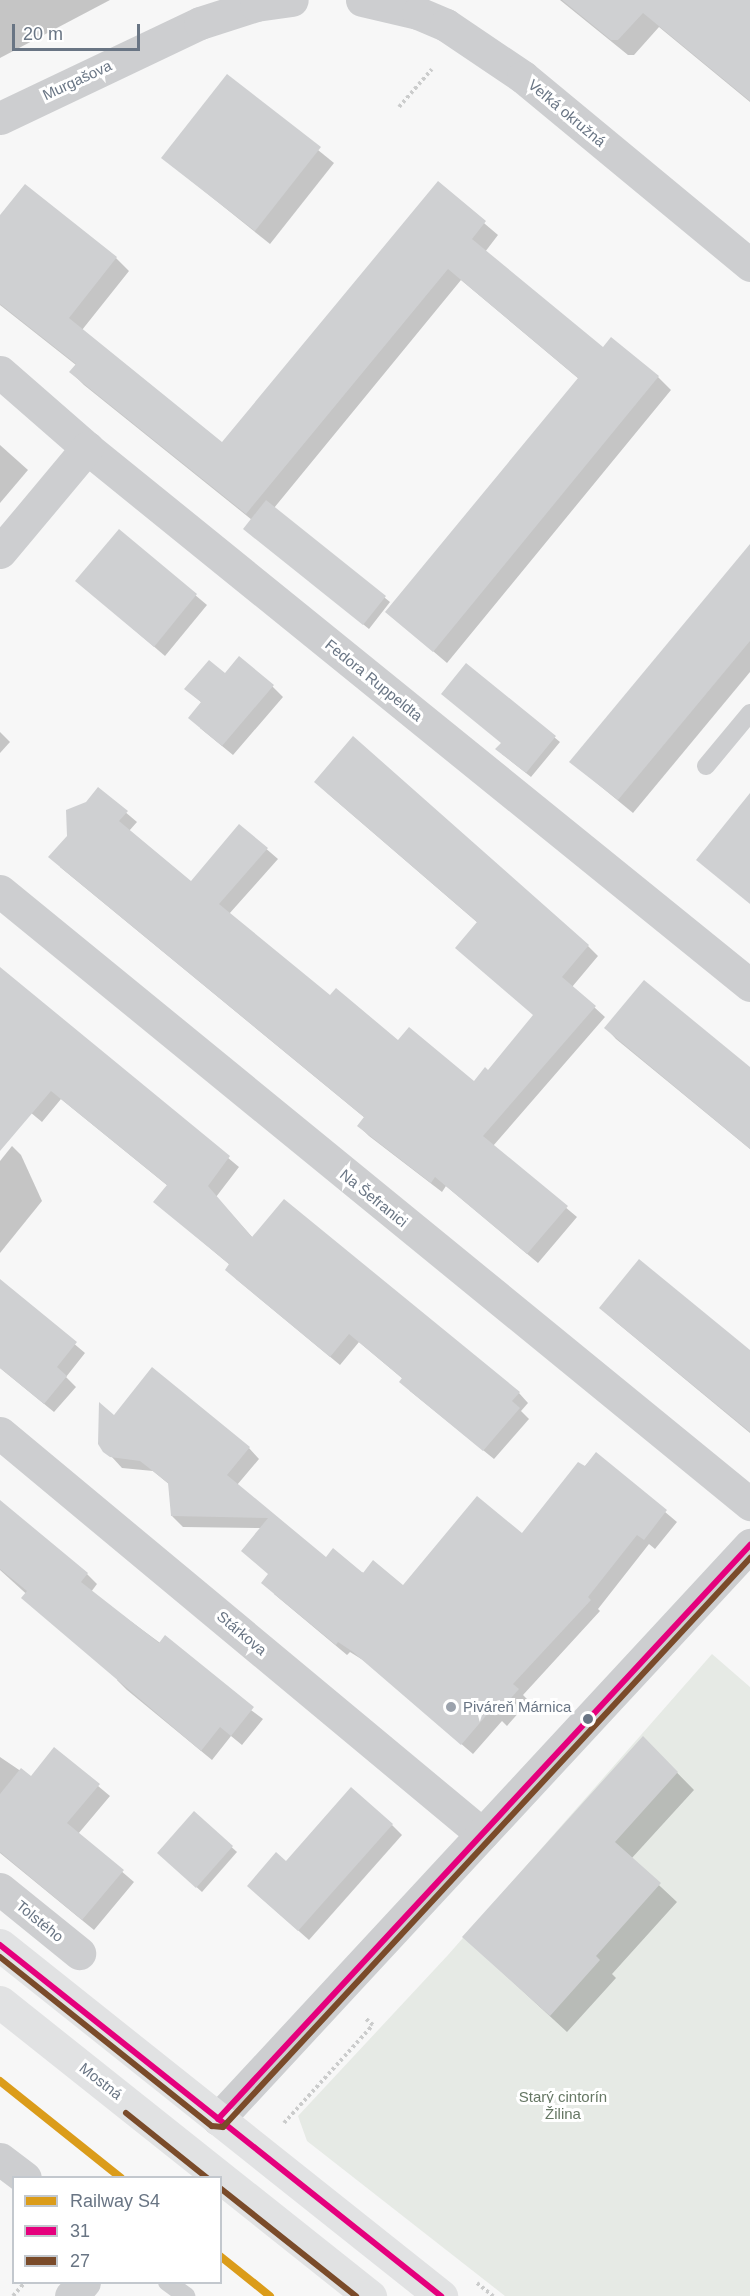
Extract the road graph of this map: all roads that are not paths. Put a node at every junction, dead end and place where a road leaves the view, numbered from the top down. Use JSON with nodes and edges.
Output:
{"nodes":[{"id":1,"x":292,"y":0,"type":"edge"},
{"id":2,"x":362,"y":0,"type":"edge"},
{"id":3,"x":420,"y":7,"type":"edge"},
{"id":4,"x":0,"y":118,"type":"edge"},
{"id":5,"x":750,"y":265,"type":"edge"},
{"id":6,"x":0,"y":372,"type":"edge"},
{"id":7,"x":87,"y":448,"type":"junction"},
{"id":8,"x":0,"y":552,"type":"edge"},
{"id":9,"x":750,"y":713,"type":"edge"},
{"id":10,"x":706,"y":766,"type":"dead end"},
{"id":11,"x":0,"y":891,"type":"edge"},
{"id":12,"x":750,"y":985,"type":"edge"},
{"id":13,"x":2,"y":1438,"type":"edge"},
{"id":14,"x":750,"y":1504,"type":"edge"},
{"id":15,"x":750,"y":1545,"type":"edge"},
{"id":16,"x":482,"y":1834,"type":"junction"},
{"id":17,"x":0,"y":1889,"type":"edge"},
{"id":18,"x":0,"y":1945,"type":"edge"},
{"id":19,"x":79,"y":1953,"type":"dead end"},
{"id":20,"x":0,"y":2002,"type":"edge"},
{"id":21,"x":218,"y":2119,"type":"junction"},
{"id":22,"x":0,"y":2159,"type":"edge"},
{"id":23,"x":22,"y":2176,"type":"edge"},
{"id":24,"x":219,"y":2176,"type":"edge"},
{"id":25,"x":222,"y":2178,"type":"edge"},
{"id":26,"x":83,"y":2284,"type":"edge"},
{"id":27,"x":168,"y":2284,"type":"edge"},
{"id":28,"x":71,"y":2296,"type":"edge"},
{"id":29,"x":186,"y":2296,"type":"edge"},
{"id":30,"x":370,"y":2296,"type":"edge"},
{"id":31,"x":441,"y":2296,"type":"edge"}],
"edges":[{"from":1,"to":4,"type":"street","name":"Murgašova"},
{"from":2,"to":3,"type":"street","name":"Veľká okružná"},
{"from":3,"to":5,"type":"street","name":"Veľká okružná"},
{"from":6,"to":7,"type":"street","name":"Fedora Ruppeldta"},
{"from":7,"to":8,"type":"street"},
{"from":7,"to":12,"type":"street","name":"Fedora Ruppeldta"},
{"from":9,"to":10,"type":"lane"},
{"from":11,"to":14,"type":"street","name":"Na Šefranici"},
{"from":13,"to":16,"type":"street","name":"Stárkova"},
{"from":15,"to":16,"type":"street"},
{"from":16,"to":21,"type":"street"},
{"from":17,"to":19,"type":"street","name":"Tolstého"},
{"from":18,"to":21,"type":"main road"},
{"from":20,"to":24,"type":"main road","name":"Mostná"},
{"from":21,"to":31,"type":"main road"},
{"from":22,"to":23,"type":"street"},
{"from":25,"to":30,"type":"main road","name":"Mostná"},
{"from":26,"to":28,"type":"street"},
{"from":27,"to":29,"type":"lane"}]}
